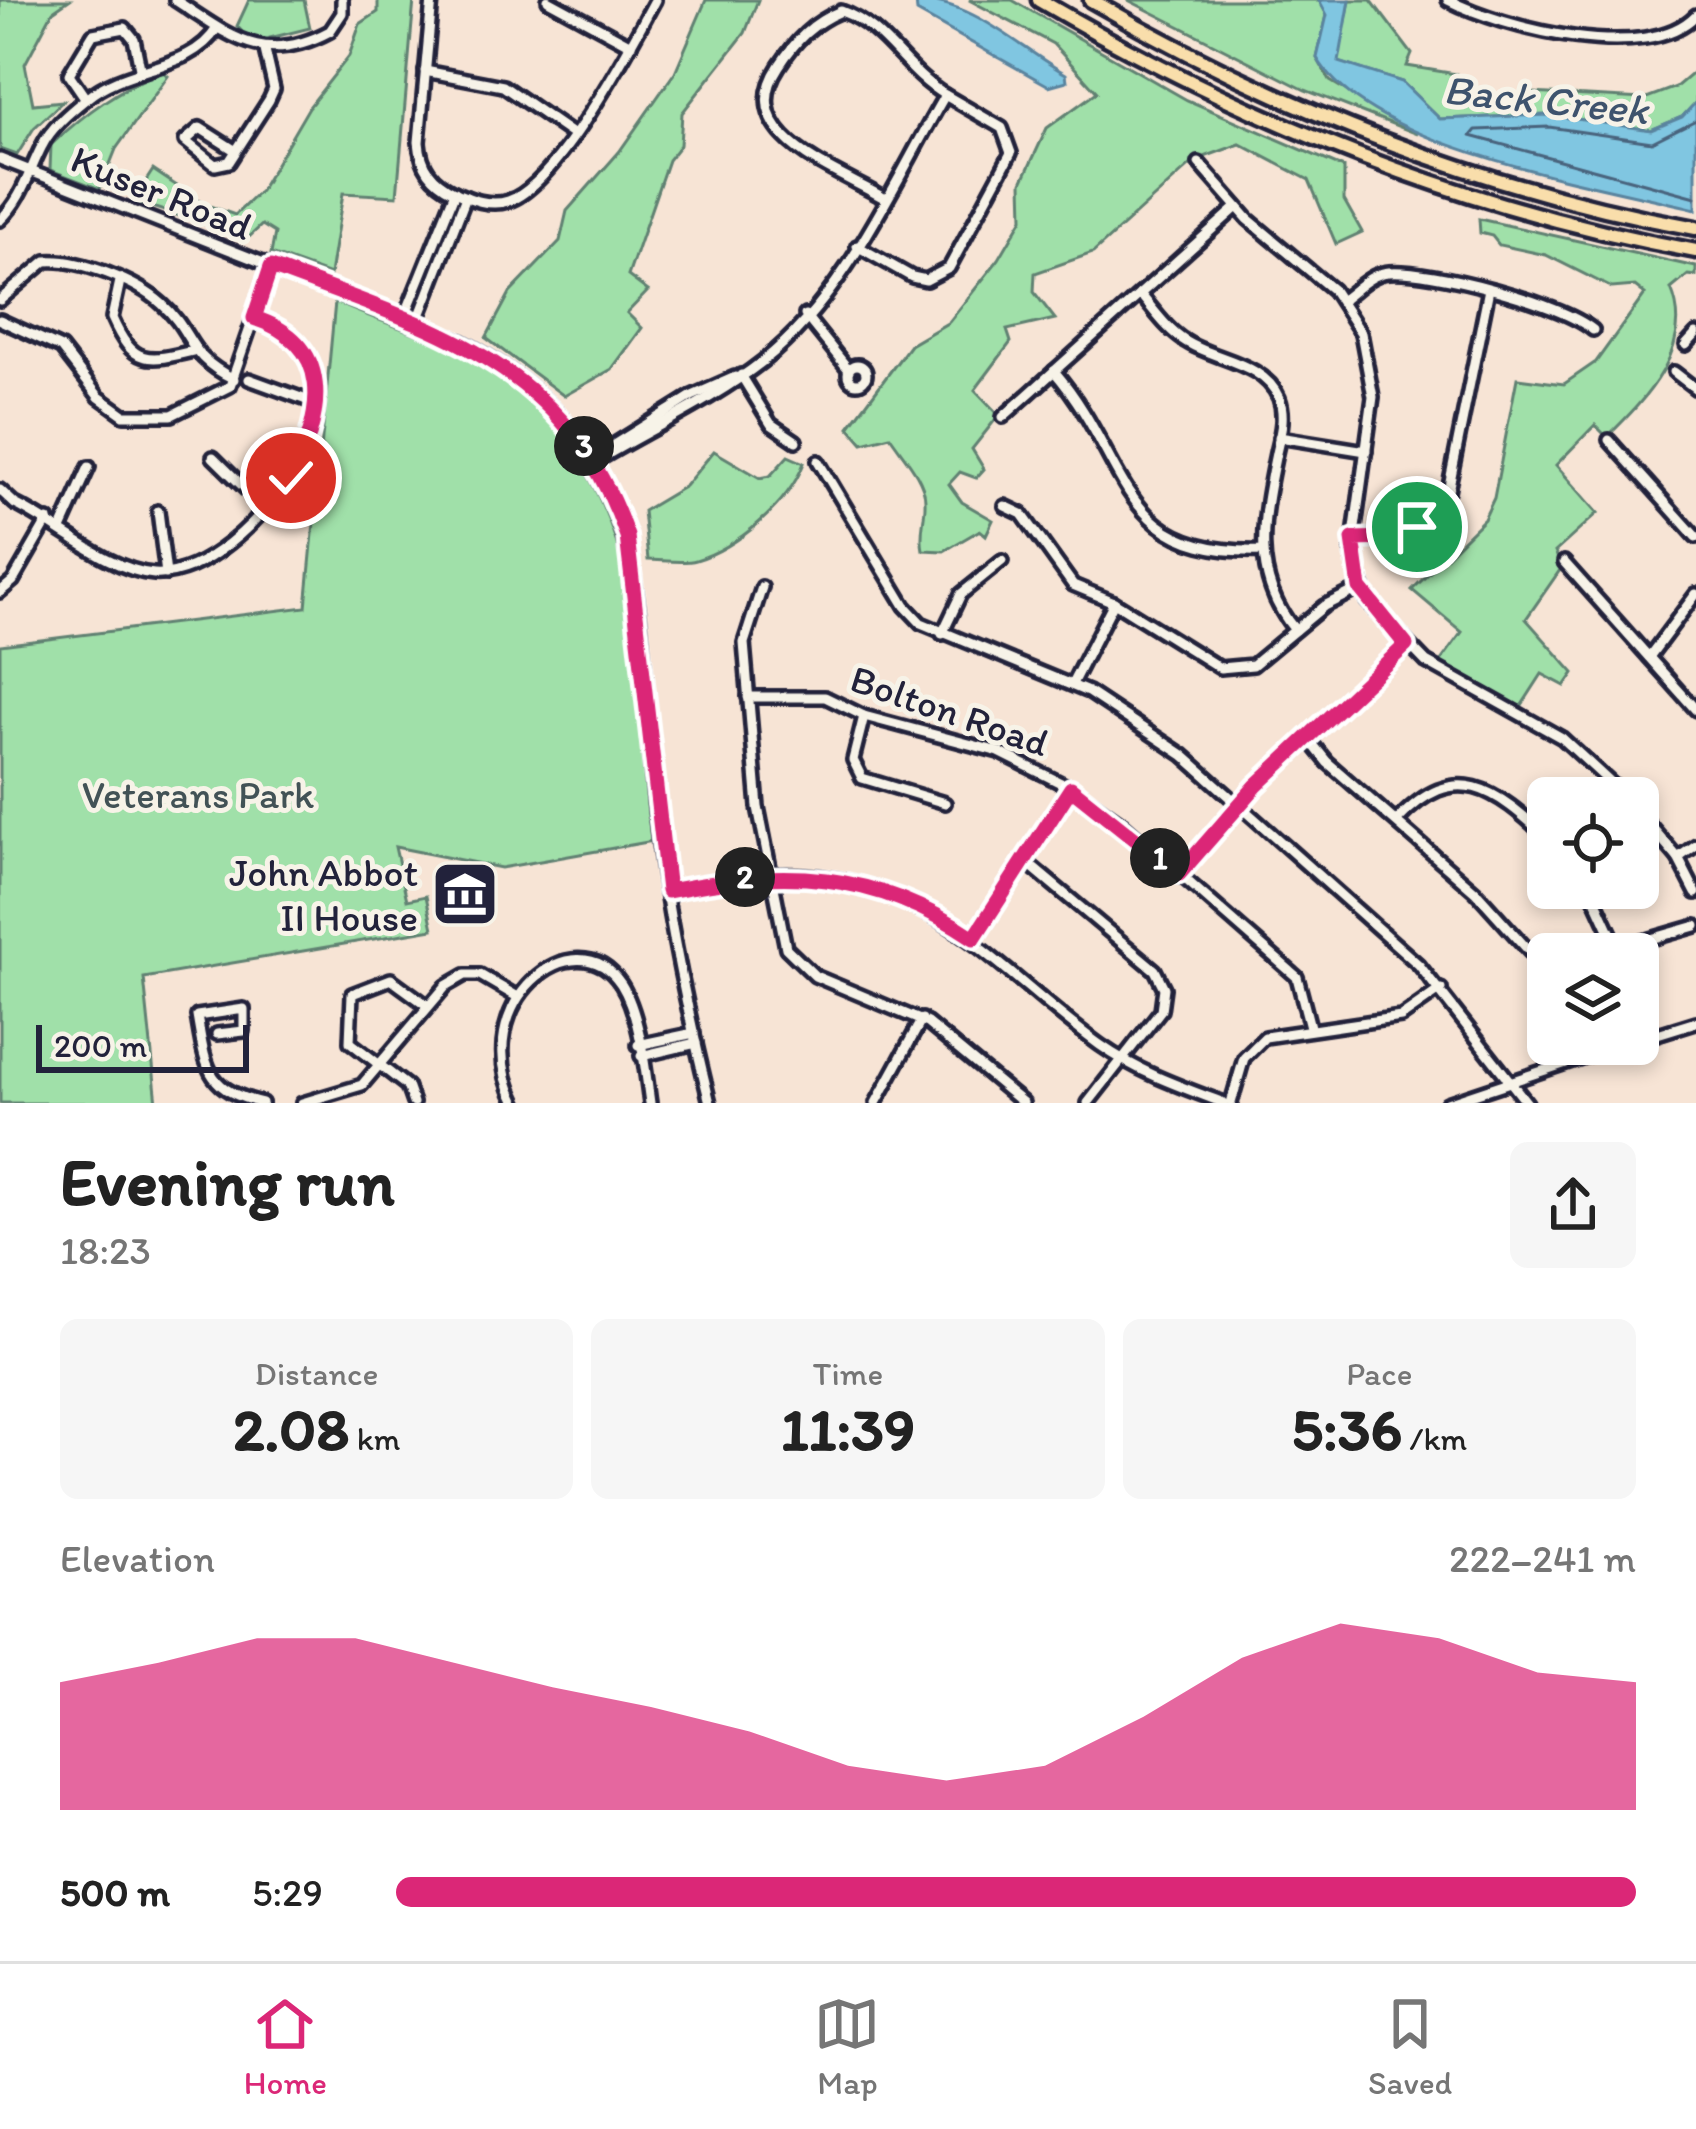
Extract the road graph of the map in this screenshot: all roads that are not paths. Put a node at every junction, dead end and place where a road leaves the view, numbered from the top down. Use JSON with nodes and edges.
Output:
{"nodes":[{"id":1,"x":175,"y":0,"type":"edge"},
{"id":2,"x":342,"y":0,"type":"edge"},
{"id":3,"x":432,"y":0,"type":"edge"},
{"id":4,"x":548,"y":0,"type":"edge"},
{"id":5,"x":655,"y":0,"type":"edge"},
{"id":6,"x":1039,"y":0,"type":"edge"},
{"id":7,"x":1091,"y":0,"type":"edge"},
{"id":8,"x":1448,"y":0,"type":"edge"},
{"id":9,"x":1696,"y":15,"type":"edge"},
{"id":10,"x":218,"y":28,"type":"junction"},
{"id":11,"x":631,"y":45,"type":"junction"},
{"id":12,"x":265,"y":50,"type":"junction"},
{"id":13,"x":140,"y":68,"type":"junction"},
{"id":14,"x":425,"y":71,"type":"junction"},
{"id":15,"x":945,"y":95,"type":"junction"},
{"id":16,"x":86,"y":99,"type":"junction"},
{"id":17,"x":572,"y":134,"type":"junction"},
{"id":18,"x":236,"y":151,"type":"junction"},
{"id":19,"x":0,"y":159,"type":"edge"},
{"id":20,"x":1199,"y":163,"type":"dead end"},
{"id":21,"x":32,"y":172,"type":"junction"},
{"id":22,"x":460,"y":195,"type":"junction"},
{"id":23,"x":884,"y":198,"type":"junction"},
{"id":24,"x":1237,"y":207,"type":"junction"},
{"id":25,"x":0,"y":220,"type":"edge"},
{"id":26,"x":1696,"y":228,"type":"edge"},
{"id":27,"x":857,"y":246,"type":"junction"},
{"id":28,"x":1696,"y":251,"type":"edge"},
{"id":29,"x":271,"y":267,"type":"junction"},
{"id":30,"x":120,"y":281,"type":"junction"},
{"id":31,"x":1489,"y":289,"type":"junction"},
{"id":32,"x":1140,"y":294,"type":"junction"},
{"id":33,"x":1342,"y":300,"type":"junction"},
{"id":34,"x":0,"y":301,"type":"edge"},
{"id":35,"x":806,"y":315,"type":"junction"},
{"id":36,"x":254,"y":318,"type":"junction"},
{"id":37,"x":404,"y":318,"type":"junction"},
{"id":38,"x":0,"y":320,"type":"edge"},
{"id":39,"x":417,"y":323,"type":"junction"},
{"id":40,"x":1593,"y":330,"type":"dead end"},
{"id":41,"x":1696,"y":334,"type":"edge"},
{"id":42,"x":1686,"y":345,"type":"dead end"},
{"id":43,"x":193,"y":351,"type":"junction"},
{"id":44,"x":849,"y":370,"type":"dead end"},
{"id":45,"x":1054,"y":371,"type":"junction"},
{"id":46,"x":1674,"y":372,"type":"dead end"},
{"id":47,"x":738,"y":376,"type":"junction"},
{"id":48,"x":234,"y":379,"type":"junction"},
{"id":49,"x":249,"y":379,"type":"dead end"},
{"id":50,"x":1696,"y":388,"type":"edge"},
{"id":51,"x":312,"y":402,"type":"junction"},
{"id":52,"x":1003,"y":417,"type":"dead end"},
{"id":53,"x":1280,"y":437,"type":"junction"},
{"id":54,"x":1609,"y":440,"type":"dead end"},
{"id":55,"x":796,"y":441,"type":"dead end"},
{"id":56,"x":1366,"y":451,"type":"junction"},
{"id":57,"x":595,"y":456,"type":"junction"},
{"id":58,"x":213,"y":457,"type":"dead end"},
{"id":59,"x":818,"y":460,"type":"dead end"},
{"id":60,"x":89,"y":466,"type":"dead end"},
{"id":61,"x":0,"y":490,"type":"edge"},
{"id":62,"x":1005,"y":506,"type":"dead end"},
{"id":63,"x":264,"y":507,"type":"junction"},
{"id":64,"x":158,"y":511,"type":"dead end"},
{"id":65,"x":48,"y":520,"type":"junction"},
{"id":66,"x":62,"y":527,"type":"junction"},
{"id":67,"x":1696,"y":537,"type":"edge"},
{"id":68,"x":1353,"y":539,"type":"junction"},
{"id":69,"x":1263,"y":550,"type":"junction"},
{"id":70,"x":1002,"y":561,"type":"dead end"},
{"id":71,"x":1564,"y":562,"type":"dead end"},
{"id":72,"x":166,"y":574,"type":"junction"},
{"id":73,"x":762,"y":587,"type":"dead end"},
{"id":74,"x":1360,"y":588,"type":"junction"},
{"id":75,"x":0,"y":592,"type":"edge"},
{"id":76,"x":1696,"y":594,"type":"edge"},
{"id":77,"x":1114,"y":602,"type":"junction"},
{"id":78,"x":1295,"y":630,"type":"junction"},
{"id":79,"x":942,"y":634,"type":"junction"},
{"id":80,"x":1406,"y":645,"type":"junction"},
{"id":81,"x":1649,"y":657,"type":"junction"},
{"id":82,"x":1072,"y":684,"type":"junction"},
{"id":83,"x":748,"y":697,"type":"junction"},
{"id":84,"x":1696,"y":710,"type":"edge"},
{"id":85,"x":864,"y":716,"type":"junction"},
{"id":86,"x":1307,"y":737,"type":"junction"},
{"id":87,"x":1604,"y":777,"type":"edge"},
{"id":88,"x":1071,"y":788,"type":"junction"},
{"id":89,"x":945,"y":803,"type":"dead end"},
{"id":90,"x":1240,"y":804,"type":"junction"},
{"id":91,"x":1527,"y":819,"type":"edge"},
{"id":92,"x":1397,"y":821,"type":"junction"},
{"id":93,"x":1659,"y":835,"type":"edge"},
{"id":94,"x":1696,"y":844,"type":"edge"},
{"id":95,"x":1678,"y":857,"type":"junction"},
{"id":96,"x":1025,"y":861,"type":"junction"},
{"id":97,"x":1179,"y":874,"type":"junction"},
{"id":98,"x":770,"y":875,"type":"junction"},
{"id":99,"x":668,"y":891,"type":"junction"},
{"id":100,"x":1696,"y":893,"type":"edge"},
{"id":101,"x":1696,"y":926,"type":"edge"},
{"id":102,"x":1659,"y":937,"type":"edge"},
{"id":103,"x":974,"y":938,"type":"junction"},
{"id":104,"x":1527,"y":948,"type":"edge"},
{"id":105,"x":1441,"y":989,"type":"junction"},
{"id":106,"x":515,"y":996,"type":"junction"},
{"id":107,"x":428,"y":1006,"type":"junction"},
{"id":108,"x":922,"y":1019,"type":"junction"},
{"id":109,"x":1696,"y":1022,"type":"edge"},
{"id":110,"x":1310,"y":1027,"type":"junction"},
{"id":111,"x":1659,"y":1033,"type":"edge"},
{"id":112,"x":217,"y":1034,"type":"dead end"},
{"id":113,"x":695,"y":1038,"type":"junction"},
{"id":114,"x":640,"y":1050,"type":"junction"},
{"id":115,"x":1119,"y":1057,"type":"junction"},
{"id":116,"x":1565,"y":1065,"type":"edge"},
{"id":117,"x":382,"y":1066,"type":"junction"},
{"id":118,"x":1512,"y":1084,"type":"junction"},
{"id":119,"x":233,"y":1100,"type":"edge"},
{"id":120,"x":336,"y":1100,"type":"edge"},
{"id":121,"x":262,"y":1103,"type":"edge"},
{"id":122,"x":302,"y":1103,"type":"edge"},
{"id":123,"x":413,"y":1103,"type":"edge"},
{"id":124,"x":516,"y":1103,"type":"edge"},
{"id":125,"x":650,"y":1103,"type":"edge"},
{"id":126,"x":710,"y":1103,"type":"edge"},
{"id":127,"x":876,"y":1103,"type":"edge"},
{"id":128,"x":1023,"y":1103,"type":"edge"},
{"id":129,"x":1088,"y":1103,"type":"edge"},
{"id":130,"x":1228,"y":1103,"type":"edge"},
{"id":131,"x":1447,"y":1103,"type":"edge"},
{"id":132,"x":1527,"y":1103,"type":"edge"}],
"edges":[{"from":1,"to":10,"type":"street"},
{"from":2,"to":12,"type":"street"},
{"from":3,"to":14,"type":"street"},
{"from":4,"to":11,"type":"street"},
{"from":5,"to":11,"type":"street"},
{"from":6,"to":28,"type":"highway"},
{"from":7,"to":26,"type":"highway"},
{"from":8,"to":9,"type":"street"},
{"from":10,"to":12,"type":"street"},
{"from":10,"to":13,"type":"street"},
{"from":11,"to":17,"type":"street"},
{"from":12,"to":18,"type":"street"},
{"from":13,"to":16,"type":"street"},
{"from":13,"to":16,"type":"street"},
{"from":14,"to":17,"type":"street"},
{"from":14,"to":22,"type":"street"},
{"from":15,"to":23,"type":"street"},
{"from":15,"to":23,"type":"street"},
{"from":15,"to":27,"type":"street"},
{"from":16,"to":21,"type":"street"},
{"from":17,"to":22,"type":"street"},
{"from":18,"to":18,"type":"street"},
{"from":19,"to":21,"type":"street","name":"Kuser Road"},
{"from":20,"to":24,"type":"street"},
{"from":21,"to":25,"type":"street"},
{"from":21,"to":29,"type":"street","name":"Kuser Road"},
{"from":22,"to":37,"type":"street"},
{"from":22,"to":39,"type":"street"},
{"from":23,"to":27,"type":"street"},
{"from":24,"to":32,"type":"street"},
{"from":24,"to":33,"type":"street"},
{"from":27,"to":35,"type":"street"},
{"from":29,"to":36,"type":"street"},
{"from":29,"to":37,"type":"street","name":"Kuser Road"},
{"from":30,"to":34,"type":"street"},
{"from":30,"to":43,"type":"street"},
{"from":30,"to":43,"type":"street"},
{"from":31,"to":33,"type":"street"},
{"from":31,"to":40,"type":"street"},
{"from":31,"to":68,"type":"street"},
{"from":32,"to":45,"type":"street"},
{"from":32,"to":53,"type":"street"},
{"from":33,"to":56,"type":"street"},
{"from":35,"to":44,"type":"street"},
{"from":35,"to":47,"type":"street"},
{"from":36,"to":48,"type":"street"},
{"from":36,"to":51,"type":"street"},
{"from":37,"to":39,"type":"street","name":"Kuser Road"},
{"from":38,"to":48,"type":"street"},
{"from":39,"to":57,"type":"street","name":"Kuser Road"},
{"from":41,"to":42,"type":"street"},
{"from":43,"to":48,"type":"street"},
{"from":45,"to":52,"type":"street"},
{"from":45,"to":69,"type":"street"},
{"from":46,"to":50,"type":"street"},
{"from":47,"to":55,"type":"street"},
{"from":47,"to":57,"type":"street"},
{"from":49,"to":51,"type":"street"},
{"from":51,"to":63,"type":"street"},
{"from":53,"to":56,"type":"street"},
{"from":53,"to":69,"type":"street"},
{"from":54,"to":67,"type":"street"},
{"from":56,"to":68,"type":"street"},
{"from":57,"to":99,"type":"street","name":"Kuser Road"},
{"from":58,"to":63,"type":"street"},
{"from":59,"to":79,"type":"street"},
{"from":60,"to":66,"type":"street"},
{"from":61,"to":65,"type":"street"},
{"from":62,"to":77,"type":"street"},
{"from":63,"to":72,"type":"street"},
{"from":64,"to":72,"type":"street"},
{"from":65,"to":66,"type":"street"},
{"from":65,"to":75,"type":"street"},
{"from":66,"to":72,"type":"street"},
{"from":68,"to":74,"type":"street"},
{"from":69,"to":78,"type":"street"},
{"from":70,"to":79,"type":"street"},
{"from":71,"to":81,"type":"street"},
{"from":73,"to":83,"type":"street"},
{"from":74,"to":78,"type":"street"},
{"from":74,"to":80,"type":"street"},
{"from":76,"to":81,"type":"street"},
{"from":77,"to":78,"type":"street"},
{"from":77,"to":82,"type":"street"},
{"from":79,"to":82,"type":"street"},
{"from":80,"to":86,"type":"street"},
{"from":80,"to":87,"type":"street"},
{"from":81,"to":84,"type":"street"},
{"from":82,"to":90,"type":"street"},
{"from":83,"to":85,"type":"street","name":"Bolton Road"},
{"from":83,"to":98,"type":"street"},
{"from":85,"to":88,"type":"street","name":"Bolton Road"},
{"from":85,"to":89,"type":"street"},
{"from":86,"to":90,"type":"street"},
{"from":86,"to":92,"type":"street"},
{"from":88,"to":96,"type":"street"},
{"from":88,"to":97,"type":"street","name":"Bolton Road"},
{"from":90,"to":97,"type":"street"},
{"from":90,"to":105,"type":"street"},
{"from":91,"to":92,"type":"street"},
{"from":92,"to":104,"type":"street"},
{"from":93,"to":95,"type":"street"},
{"from":94,"to":95,"type":"street"},
{"from":95,"to":100,"type":"street"},
{"from":96,"to":103,"type":"street"},
{"from":96,"to":115,"type":"street"},
{"from":97,"to":110,"type":"street","name":"Bolton Road"},
{"from":98,"to":99,"type":"street"},
{"from":98,"to":103,"type":"street"},
{"from":98,"to":108,"type":"street"},
{"from":99,"to":113,"type":"street","name":"Kuser Road"},
{"from":101,"to":102,"type":"street"},
{"from":103,"to":115,"type":"street"},
{"from":105,"to":110,"type":"street"},
{"from":105,"to":118,"type":"street"},
{"from":106,"to":107,"type":"street"},
{"from":106,"to":114,"type":"street"},
{"from":106,"to":124,"type":"street"},
{"from":107,"to":117,"type":"street"},
{"from":107,"to":117,"type":"street"},
{"from":108,"to":127,"type":"street"},
{"from":108,"to":128,"type":"street"},
{"from":109,"to":111,"type":"street"},
{"from":110,"to":130,"type":"street"},
{"from":112,"to":119,"type":"street"},
{"from":113,"to":114,"type":"street"},
{"from":113,"to":126,"type":"street","name":"Kuser Road"},
{"from":114,"to":125,"type":"street"},
{"from":115,"to":129,"type":"street"},
{"from":115,"to":130,"type":"street"},
{"from":116,"to":118,"type":"street"},
{"from":117,"to":120,"type":"street"},
{"from":117,"to":123,"type":"street"},
{"from":118,"to":131,"type":"street"},
{"from":118,"to":132,"type":"street"},
{"from":119,"to":121,"type":"street"},
{"from":120,"to":122,"type":"street"}]}
